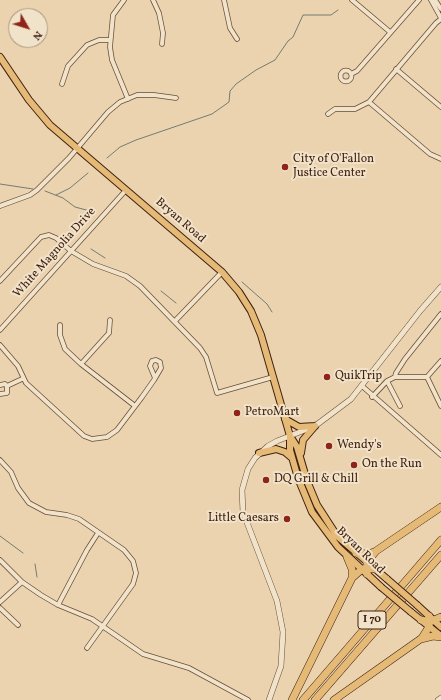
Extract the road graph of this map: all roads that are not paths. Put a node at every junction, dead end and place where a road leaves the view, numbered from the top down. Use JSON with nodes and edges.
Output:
{"nodes":[{"id":1,"x":124,"y":0,"type":"edge"},
{"id":2,"x":153,"y":0,"type":"edge"},
{"id":3,"x":224,"y":0,"type":"edge"},
{"id":4,"x":352,"y":0,"type":"edge"},
{"id":5,"x":419,"y":0,"type":"edge"},
{"id":6,"x":431,"y":0,"type":"edge"},
{"id":7,"x":435,"y":0,"type":"edge"},
{"id":8,"x":441,"y":9,"type":"edge"},
{"id":9,"x":441,"y":19,"type":"edge"},
{"id":10,"x":390,"y":32,"type":"junction"},
{"id":11,"x":237,"y":39,"type":"dead end"},
{"id":12,"x":110,"y":40,"type":"junction"},
{"id":13,"x":162,"y":44,"type":"dead end"},
{"id":14,"x":0,"y":57,"type":"edge"},
{"id":15,"x":396,"y":69,"type":"junction"},
{"id":16,"x":351,"y":74,"type":"dead end"},
{"id":17,"x":62,"y":84,"type":"dead end"},
{"id":18,"x":176,"y":98,"type":"dead end"},
{"id":19,"x":128,"y":99,"type":"junction"},
{"id":20,"x":369,"y":102,"type":"junction"},
{"id":21,"x":441,"y":107,"type":"edge"},
{"id":22,"x":328,"y":114,"type":"dead end"},
{"id":23,"x":78,"y":149,"type":"junction"},
{"id":24,"x":441,"y":159,"type":"edge"},
{"id":25,"x":126,"y":190,"type":"junction"},
{"id":26,"x":0,"y":206,"type":"edge"},
{"id":27,"x":71,"y":251,"type":"junction"},
{"id":28,"x":222,"y":272,"type":"junction"},
{"id":29,"x":0,"y":281,"type":"edge"},
{"id":30,"x":441,"y":287,"type":"edge"},
{"id":31,"x":441,"y":314,"type":"edge"},
{"id":32,"x":110,"y":320,"type":"dead end"},
{"id":33,"x":175,"y":321,"type":"junction"},
{"id":34,"x":60,"y":325,"type":"dead end"},
{"id":35,"x":0,"y":330,"type":"edge"},
{"id":36,"x":0,"y":345,"type":"edge"},
{"id":37,"x":2,"y":351,"type":"edge"},
{"id":38,"x":441,"y":361,"type":"edge"},
{"id":39,"x":81,"y":364,"type":"junction"},
{"id":40,"x":273,"y":377,"type":"junction"},
{"id":41,"x":395,"y":377,"type":"junction"},
{"id":42,"x":427,"y":377,"type":"junction"},
{"id":43,"x":155,"y":378,"type":"dead end"},
{"id":44,"x":22,"y":379,"type":"junction"},
{"id":45,"x":387,"y":381,"type":"junction"},
{"id":46,"x":0,"y":385,"type":"edge"},
{"id":47,"x":8,"y":386,"type":"junction"},
{"id":48,"x":362,"y":386,"type":"junction"},
{"id":49,"x":0,"y":394,"type":"edge"},
{"id":50,"x":372,"y":397,"type":"junction"},
{"id":51,"x":136,"y":406,"type":"junction"},
{"id":52,"x":400,"y":406,"type":"dead end"},
{"id":53,"x":441,"y":406,"type":"edge"},
{"id":54,"x":285,"y":419,"type":"junction"},
{"id":55,"x":315,"y":426,"type":"junction"},
{"id":56,"x":290,"y":436,"type":"junction"},
{"id":57,"x":259,"y":453,"type":"junction"},
{"id":58,"x":441,"y":455,"type":"edge"},
{"id":59,"x":292,"y":459,"type":"junction"},
{"id":60,"x":300,"y":459,"type":"junction"},
{"id":61,"x":0,"y":460,"type":"edge"},
{"id":62,"x":441,"y":507,"type":"edge"},
{"id":63,"x":98,"y":532,"type":"junction"},
{"id":64,"x":441,"y":540,"type":"edge"},
{"id":65,"x":376,"y":551,"type":"junction"},
{"id":66,"x":356,"y":553,"type":"junction"},
{"id":67,"x":441,"y":555,"type":"edge"},
{"id":68,"x":347,"y":557,"type":"junction"},
{"id":69,"x":0,"y":560,"type":"edge"},
{"id":70,"x":365,"y":568,"type":"junction"},
{"id":71,"x":375,"y":569,"type":"joint"},
{"id":72,"x":352,"y":578,"type":"junction"},
{"id":73,"x":22,"y":582,"type":"junction"},
{"id":74,"x":0,"y":602,"type":"edge"},
{"id":75,"x":58,"y":605,"type":"junction"},
{"id":76,"x":0,"y":608,"type":"edge"},
{"id":77,"x":421,"y":620,"type":"joint"},
{"id":78,"x":433,"y":621,"type":"edge"},
{"id":79,"x":18,"y":625,"type":"dead end"},
{"id":80,"x":104,"y":626,"type":"junction"},
{"id":81,"x":441,"y":627,"type":"edge"},
{"id":82,"x":441,"y":636,"type":"edge"},
{"id":83,"x":419,"y":640,"type":"junction"},
{"id":84,"x":87,"y":648,"type":"dead end"},
{"id":85,"x":441,"y":698,"type":"edge"},
{"id":86,"x":248,"y":700,"type":"edge"},
{"id":87,"x":269,"y":700,"type":"edge"},
{"id":88,"x":292,"y":700,"type":"edge"},
{"id":89,"x":303,"y":700,"type":"edge"},
{"id":90,"x":315,"y":700,"type":"edge"},
{"id":91,"x":334,"y":700,"type":"edge"},
{"id":92,"x":438,"y":700,"type":"edge"}],
"edges":[{"from":1,"to":12,"type":"street"},
{"from":2,"to":13,"type":"street"},
{"from":3,"to":11,"type":"street"},
{"from":4,"to":10,"type":"street"},
{"from":5,"to":10,"type":"street"},
{"from":6,"to":9,"type":"street"},
{"from":7,"to":8,"type":"street"},
{"from":9,"to":15,"type":"street"},
{"from":10,"to":16,"type":"street"},
{"from":12,"to":17,"type":"street"},
{"from":12,"to":19,"type":"street"},
{"from":14,"to":23,"type":"main road","name":"Bryan Road"},
{"from":15,"to":20,"type":"street"},
{"from":15,"to":21,"type":"street"},
{"from":18,"to":19,"type":"street"},
{"from":19,"to":23,"type":"street"},
{"from":20,"to":22,"type":"street"},
{"from":20,"to":24,"type":"street"},
{"from":23,"to":25,"type":"main road","name":"Bryan Road"},
{"from":23,"to":26,"type":"street"},
{"from":25,"to":27,"type":"street","name":"White Magnolia Drive"},
{"from":25,"to":28,"type":"main road","name":"Bryan Road"},
{"from":27,"to":29,"type":"street"},
{"from":27,"to":33,"type":"street"},
{"from":27,"to":35,"type":"street","name":"White Magnolia Drive"},
{"from":28,"to":33,"type":"street"},
{"from":28,"to":40,"type":"main road","name":"Bryan Road"},
{"from":30,"to":48,"type":"street"},
{"from":31,"to":41,"type":"street"},
{"from":32,"to":39,"type":"street"},
{"from":33,"to":40,"type":"street"},
{"from":34,"to":39,"type":"street"},
{"from":36,"to":37,"type":"street"},
{"from":37,"to":44,"type":"street"},
{"from":38,"to":42,"type":"street"},
{"from":39,"to":51,"type":"street"},
{"from":40,"to":54,"type":"main road","name":"Bryan Road"},
{"from":41,"to":42,"type":"street"},
{"from":41,"to":45,"type":"street"},
{"from":42,"to":53,"type":"street"},
{"from":43,"to":51,"type":"street"},
{"from":44,"to":47,"type":"street"},
{"from":44,"to":51,"type":"street"},
{"from":45,"to":50,"type":"street"},
{"from":45,"to":52,"type":"street"},
{"from":46,"to":47,"type":"street"},
{"from":47,"to":49,"type":"street"},
{"from":48,"to":50,"type":"street"},
{"from":48,"to":55,"type":"street"},
{"from":50,"to":58,"type":"street"},
{"from":54,"to":55,"type":"main road"},
{"from":54,"to":56,"type":"main road","name":"Bryan Road"},
{"from":55,"to":56,"type":"street"},
{"from":55,"to":60,"type":"main road"},
{"from":56,"to":57,"type":"street"},
{"from":56,"to":59,"type":"main road","name":"Bryan Road"},
{"from":56,"to":60,"type":"main road","name":"Bryan Road"},
{"from":57,"to":59,"type":"main road"},
{"from":57,"to":87,"type":"street"},
{"from":59,"to":68,"type":"main road","name":"Bryan Road"},
{"from":60,"to":66,"type":"main road","name":"Bryan Road"},
{"from":61,"to":63,"type":"street"},
{"from":62,"to":65,"type":"highway"},
{"from":63,"to":75,"type":"street"},
{"from":63,"to":80,"type":"street"},
{"from":64,"to":89,"type":"highway","number":"I 70"},
{"from":65,"to":66,"type":"highway"},
{"from":65,"to":70,"type":"highway"},
{"from":66,"to":70,"type":"main road","name":"Bryan Road"},
{"from":67,"to":90,"type":"highway","number":"I 70"},
{"from":68,"to":70,"type":"main road","name":"Bryan Road"},
{"from":68,"to":72,"type":"highway"},
{"from":69,"to":73,"type":"street"},
{"from":70,"to":71,"type":"highway"},
{"from":70,"to":72,"type":"highway"},
{"from":70,"to":77,"type":"main road","name":"Bryan Road","bridge":true},
{"from":71,"to":78,"type":"main road","name":"Bryan Road","bridge":true},
{"from":72,"to":88,"type":"highway"},
{"from":73,"to":74,"type":"street"},
{"from":73,"to":75,"type":"street"},
{"from":75,"to":80,"type":"street"},
{"from":76,"to":79,"type":"street"},
{"from":77,"to":78,"type":"highway"},
{"from":78,"to":81,"type":"main road","name":"Bryan Road"},
{"from":78,"to":82,"type":"main road","name":"Bryan Road"},
{"from":78,"to":83,"type":"highway"},
{"from":80,"to":84,"type":"street"},
{"from":80,"to":86,"type":"street"},
{"from":82,"to":83,"type":"highway"},
{"from":83,"to":91,"type":"highway"},
{"from":85,"to":92,"type":"street"}]}
